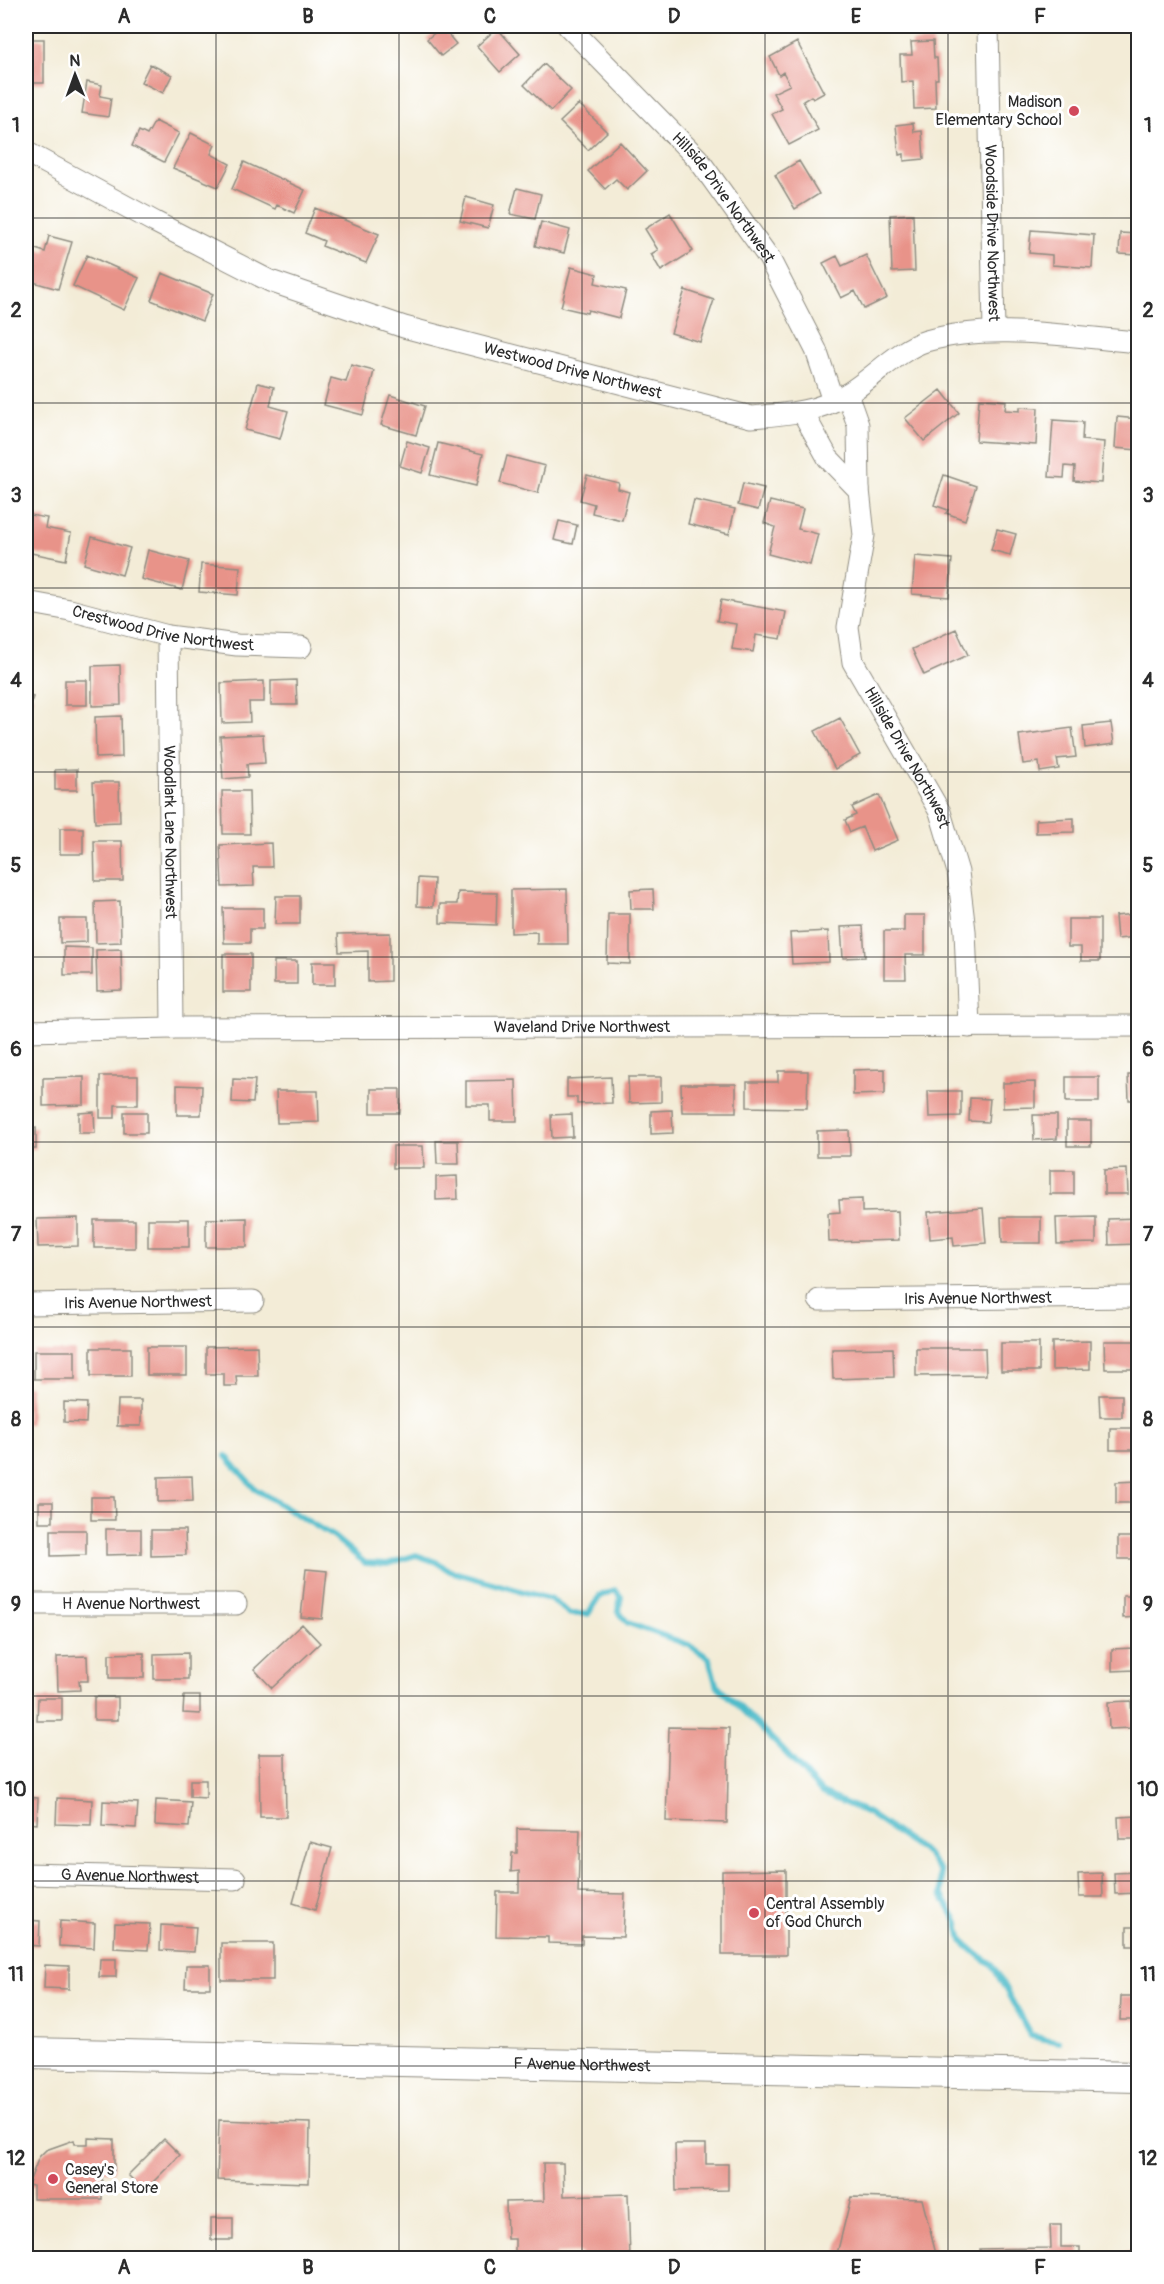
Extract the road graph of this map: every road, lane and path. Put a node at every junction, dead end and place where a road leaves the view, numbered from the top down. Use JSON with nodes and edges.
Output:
{"nodes":[{"id":1,"x":568,"y":26,"type":"edge"},
{"id":2,"x":988,"y":26,"type":"edge"},
{"id":3,"x":26,"y":152,"type":"edge"},
{"id":4,"x":994,"y":331,"type":"junction"},
{"id":5,"x":1138,"y":342,"type":"edge"},
{"id":6,"x":840,"y":398,"type":"junction"},
{"id":7,"x":803,"y":413,"type":"junction"},
{"id":8,"x":859,"y":490,"type":"junction"},
{"id":9,"x":26,"y":602,"type":"edge"},
{"id":10,"x":168,"y":636,"type":"junction"},
{"id":11,"x":301,"y":647,"type":"dead end"},
{"id":12,"x":1138,"y":1026,"type":"edge"},
{"id":13,"x":969,"y":1027,"type":"junction"},
{"id":14,"x":172,"y":1028,"type":"junction"},
{"id":15,"x":26,"y":1030,"type":"edge"},
{"id":16,"x":1138,"y":1297,"type":"edge"},
{"id":17,"x":819,"y":1300,"type":"dead end"},
{"id":18,"x":253,"y":1301,"type":"dead end"},
{"id":19,"x":26,"y":1304,"type":"edge"},
{"id":20,"x":26,"y":1604,"type":"edge"},
{"id":21,"x":236,"y":1604,"type":"dead end"},
{"id":22,"x":26,"y":1874,"type":"edge"},
{"id":23,"x":235,"y":1879,"type":"dead end"},
{"id":24,"x":26,"y":2054,"type":"edge"},
{"id":25,"x":1138,"y":2077,"type":"edge"}],
"edges":[{"from":1,"to":6,"type":"street","name":"Hillside Drive Northwest"},
{"from":2,"to":4,"type":"street","name":"Woodside Drive Northwest"},
{"from":3,"to":7,"type":"street","name":"Westwood Drive Northwest"},
{"from":4,"to":5,"type":"street","name":"Westwood Drive Northwest"},
{"from":4,"to":6,"type":"street","name":"Westwood Drive Northwest"},
{"from":6,"to":7,"type":"street","name":"Westwood Drive Northwest"},
{"from":6,"to":8,"type":"street","name":"Hillside Drive Northwest"},
{"from":7,"to":8,"type":"street"},
{"from":8,"to":13,"type":"street","name":"Hillside Drive Northwest"},
{"from":9,"to":10,"type":"street","name":"Crestwood Drive Northwest"},
{"from":10,"to":11,"type":"street","name":"Crestwood Drive Northwest"},
{"from":10,"to":14,"type":"street","name":"Woodlark Lane Northwest"},
{"from":12,"to":13,"type":"street","name":"Waveland Drive Northwest"},
{"from":13,"to":14,"type":"street","name":"Waveland Drive Northwest"},
{"from":14,"to":15,"type":"street","name":"Waveland Drive Northwest"},
{"from":16,"to":17,"type":"street","name":"Iris Avenue Northwest"},
{"from":18,"to":19,"type":"street","name":"Iris Avenue Northwest"},
{"from":20,"to":21,"type":"street","name":"H Avenue Northwest"},
{"from":22,"to":23,"type":"street","name":"G Avenue Northwest"},
{"from":24,"to":25,"type":"main road","name":"F Avenue Northwest"}]}
